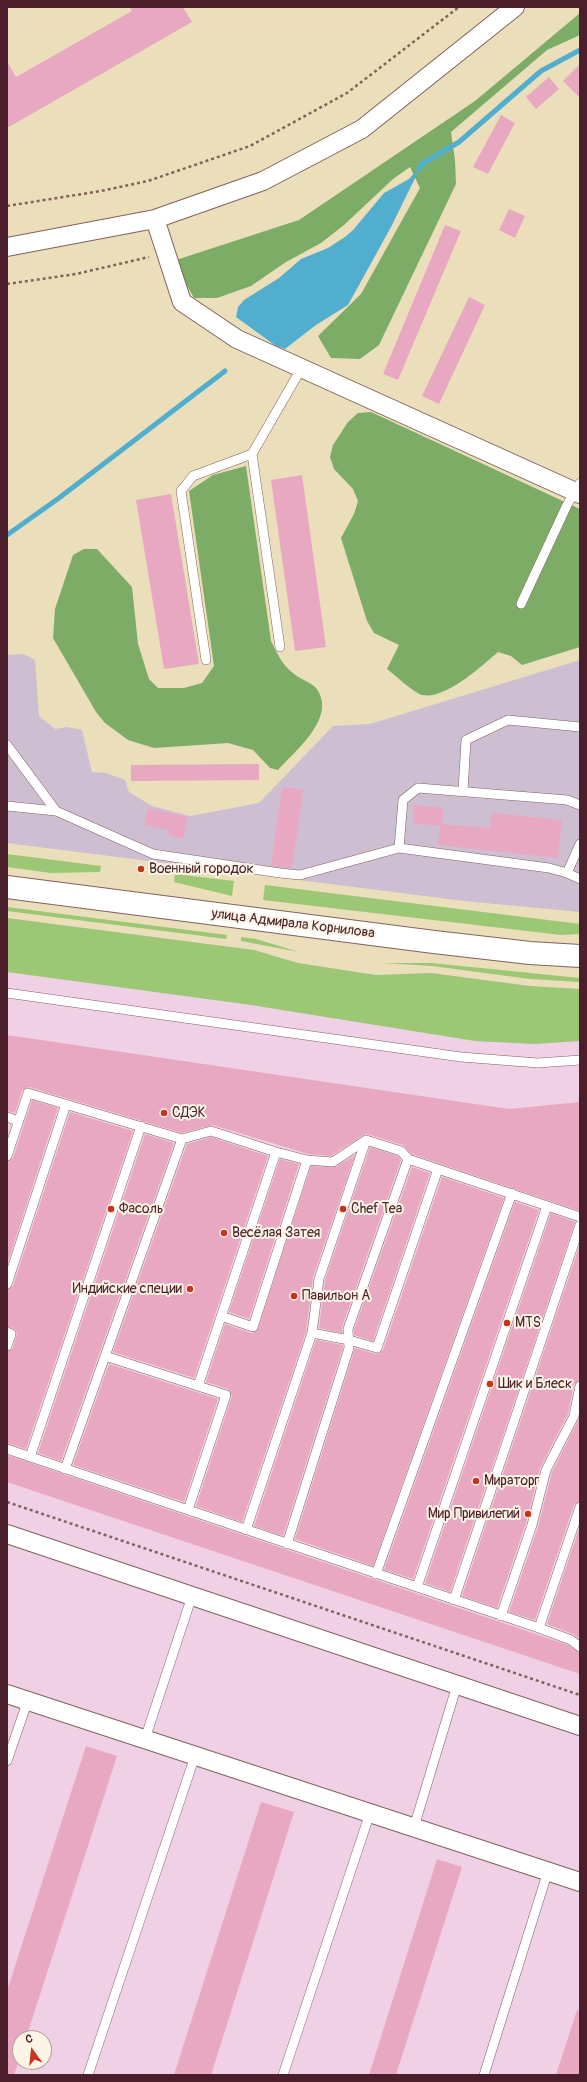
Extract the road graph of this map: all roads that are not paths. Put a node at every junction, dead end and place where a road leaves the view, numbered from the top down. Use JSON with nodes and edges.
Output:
{"nodes":[{"id":1,"x":515,"y":7,"type":"edge"},
{"id":2,"x":155,"y":219,"type":"junction"},
{"id":3,"x":7,"y":247,"type":"edge"},
{"id":4,"x":301,"y":369,"type":"junction"},
{"id":5,"x":252,"y":454,"type":"junction"},
{"id":6,"x":578,"y":490,"type":"edge"},
{"id":7,"x":521,"y":604,"type":"dead end"},
{"id":8,"x":280,"y":647,"type":"dead end"},
{"id":9,"x":206,"y":660,"type":"dead end"},
{"id":10,"x":580,"y":727,"type":"edge"},
{"id":11,"x":7,"y":745,"type":"edge"},
{"id":12,"x":463,"y":791,"type":"junction"},
{"id":13,"x":580,"y":805,"type":"edge"},
{"id":14,"x":7,"y":806,"type":"edge"},
{"id":15,"x":56,"y":811,"type":"junction"},
{"id":16,"x":580,"y":844,"type":"edge"},
{"id":17,"x":399,"y":848,"type":"junction"},
{"id":18,"x":567,"y":873,"type":"junction"},
{"id":19,"x":580,"y":879,"type":"edge"},
{"id":20,"x":7,"y":887,"type":"edge"},
{"id":21,"x":580,"y":956,"type":"edge"},
{"id":22,"x":7,"y":993,"type":"edge"},
{"id":23,"x":580,"y":1060,"type":"edge"},
{"id":24,"x":66,"y":1104,"type":"junction"},
{"id":25,"x":7,"y":1117,"type":"edge"},
{"id":26,"x":18,"y":1121,"type":"junction"},
{"id":27,"x":141,"y":1126,"type":"junction"},
{"id":28,"x":182,"y":1138,"type":"junction"},
{"id":29,"x":366,"y":1140,"type":"junction"},
{"id":30,"x":276,"y":1152,"type":"junction"},
{"id":31,"x":7,"y":1156,"type":"edge"},
{"id":32,"x":408,"y":1159,"type":"junction"},
{"id":33,"x":307,"y":1160,"type":"junction"},
{"id":34,"x":438,"y":1169,"type":"junction"},
{"id":35,"x":512,"y":1193,"type":"junction"},
{"id":36,"x":547,"y":1206,"type":"junction"},
{"id":37,"x":580,"y":1217,"type":"edge"},
{"id":38,"x":580,"y":1225,"type":"edge"},
{"id":39,"x":7,"y":1284,"type":"edge"},
{"id":40,"x":222,"y":1316,"type":"junction"},
{"id":41,"x":7,"y":1332,"type":"edge"},
{"id":42,"x":312,"y":1333,"type":"junction"},
{"id":43,"x":349,"y":1340,"type":"junction"},
{"id":44,"x":7,"y":1346,"type":"edge"},
{"id":45,"x":105,"y":1356,"type":"junction"},
{"id":46,"x":198,"y":1386,"type":"junction"},
{"id":47,"x":580,"y":1386,"type":"edge"},
{"id":48,"x":7,"y":1449,"type":"edge"},
{"id":49,"x":30,"y":1457,"type":"junction"},
{"id":50,"x":65,"y":1469,"type":"junction"},
{"id":51,"x":580,"y":1507,"type":"edge"},
{"id":52,"x":188,"y":1510,"type":"junction"},
{"id":53,"x":246,"y":1530,"type":"junction"},
{"id":54,"x":7,"y":1534,"type":"edge"},
{"id":55,"x":286,"y":1544,"type":"junction"},
{"id":56,"x":376,"y":1574,"type":"junction"},
{"id":57,"x":417,"y":1587,"type":"junction"},
{"id":58,"x":192,"y":1596,"type":"junction"},
{"id":59,"x":454,"y":1600,"type":"junction"},
{"id":60,"x":500,"y":1616,"type":"junction"},
{"id":61,"x":539,"y":1628,"type":"junction"},
{"id":62,"x":580,"y":1647,"type":"edge"},
{"id":63,"x":457,"y":1685,"type":"junction"},
{"id":64,"x":7,"y":1694,"type":"edge"},
{"id":65,"x":28,"y":1700,"type":"junction"},
{"id":66,"x":580,"y":1726,"type":"edge"},
{"id":67,"x":145,"y":1739,"type":"junction"},
{"id":68,"x":196,"y":1756,"type":"junction"},
{"id":69,"x":7,"y":1761,"type":"edge"},
{"id":70,"x":370,"y":1813,"type":"junction"},
{"id":71,"x":414,"y":1827,"type":"junction"},
{"id":72,"x":548,"y":1871,"type":"junction"},
{"id":73,"x":580,"y":1882,"type":"edge"},
{"id":74,"x":88,"y":2075,"type":"edge"},
{"id":75,"x":283,"y":2075,"type":"edge"},
{"id":76,"x":484,"y":2075,"type":"edge"}],
"edges":[{"from":1,"to":2,"type":"street"},
{"from":2,"to":3,"type":"street"},
{"from":2,"to":4,"type":"street"},
{"from":4,"to":5,"type":"lane"},
{"from":4,"to":6,"type":"street"},
{"from":5,"to":8,"type":"lane"},
{"from":5,"to":9,"type":"lane"},
{"from":6,"to":7,"type":"lane"},
{"from":10,"to":12,"type":"lane"},
{"from":11,"to":15,"type":"lane"},
{"from":12,"to":13,"type":"lane"},
{"from":12,"to":17,"type":"lane"},
{"from":14,"to":15,"type":"lane"},
{"from":15,"to":17,"type":"lane"},
{"from":16,"to":18,"type":"lane"},
{"from":17,"to":18,"type":"lane"},
{"from":18,"to":19,"type":"lane"},
{"from":20,"to":21,"type":"main road","name":"улица Адмирала Корнилова"},
{"from":22,"to":23,"type":"lane"},
{"from":24,"to":26,"type":"lane"},
{"from":24,"to":27,"type":"lane"},
{"from":24,"to":39,"type":"lane"},
{"from":25,"to":26,"type":"lane"},
{"from":26,"to":31,"type":"lane"},
{"from":27,"to":28,"type":"lane"},
{"from":27,"to":49,"type":"lane"},
{"from":28,"to":30,"type":"lane"},
{"from":28,"to":45,"type":"lane"},
{"from":29,"to":32,"type":"lane"},
{"from":29,"to":33,"type":"lane"},
{"from":29,"to":42,"type":"lane"},
{"from":30,"to":33,"type":"lane"},
{"from":30,"to":40,"type":"lane"},
{"from":32,"to":34,"type":"lane"},
{"from":32,"to":43,"type":"lane"},
{"from":33,"to":40,"type":"lane"},
{"from":34,"to":35,"type":"lane"},
{"from":34,"to":43,"type":"lane"},
{"from":35,"to":36,"type":"lane"},
{"from":35,"to":56,"type":"lane"},
{"from":36,"to":37,"type":"lane"},
{"from":36,"to":57,"type":"lane"},
{"from":38,"to":59,"type":"lane"},
{"from":40,"to":46,"type":"lane"},
{"from":41,"to":44,"type":"lane"},
{"from":42,"to":43,"type":"lane"},
{"from":42,"to":53,"type":"lane"},
{"from":43,"to":55,"type":"lane"},
{"from":45,"to":46,"type":"lane"},
{"from":45,"to":50,"type":"lane"},
{"from":46,"to":52,"type":"lane"},
{"from":47,"to":60,"type":"lane"},
{"from":48,"to":49,"type":"lane"},
{"from":49,"to":50,"type":"lane"},
{"from":50,"to":52,"type":"lane"},
{"from":51,"to":61,"type":"lane"},
{"from":52,"to":53,"type":"lane"},
{"from":53,"to":55,"type":"lane"},
{"from":54,"to":58,"type":"street"},
{"from":55,"to":56,"type":"lane"},
{"from":56,"to":57,"type":"lane"},
{"from":57,"to":59,"type":"lane"},
{"from":58,"to":63,"type":"street"},
{"from":58,"to":67,"type":"lane"},
{"from":59,"to":60,"type":"lane"},
{"from":60,"to":61,"type":"lane"},
{"from":61,"to":62,"type":"lane"},
{"from":63,"to":66,"type":"street"},
{"from":63,"to":71,"type":"lane"},
{"from":64,"to":65,"type":"street"},
{"from":65,"to":67,"type":"street"},
{"from":65,"to":69,"type":"lane"},
{"from":67,"to":68,"type":"street"},
{"from":68,"to":70,"type":"street"},
{"from":68,"to":74,"type":"lane"},
{"from":70,"to":71,"type":"street"},
{"from":70,"to":75,"type":"lane"},
{"from":71,"to":72,"type":"street"},
{"from":72,"to":73,"type":"street"},
{"from":72,"to":76,"type":"lane"}]}
